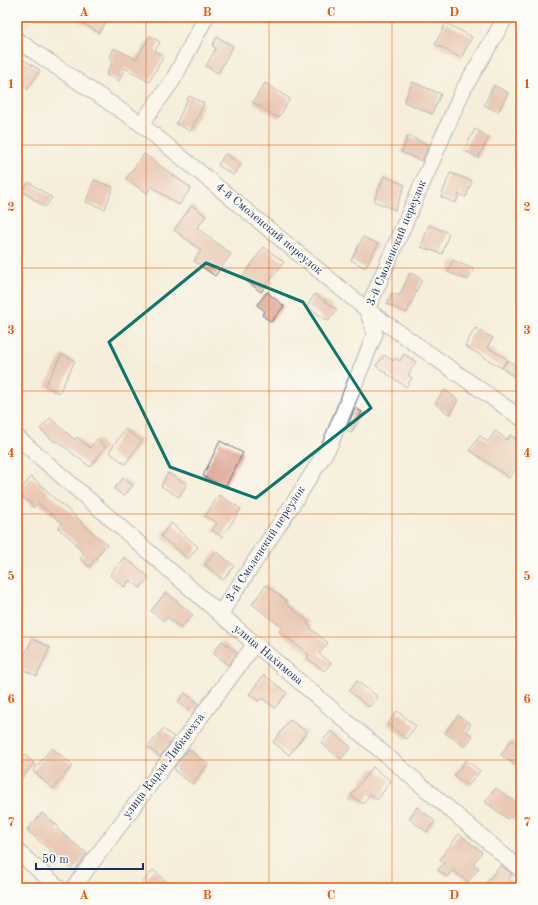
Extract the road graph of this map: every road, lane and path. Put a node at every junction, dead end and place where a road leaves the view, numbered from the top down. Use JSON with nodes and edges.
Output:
{"nodes":[{"id":1,"x":206,"y":17,"type":"edge"},
{"id":2,"x":506,"y":17,"type":"edge"},
{"id":3,"x":17,"y":40,"type":"edge"},
{"id":4,"x":141,"y":124,"type":"junction"},
{"id":5,"x":367,"y":310,"type":"junction"},
{"id":6,"x":521,"y":418,"type":"edge"},
{"id":7,"x":17,"y":437,"type":"edge"},
{"id":8,"x":220,"y":614,"type":"junction"},
{"id":9,"x":256,"y":644,"type":"junction"},
{"id":10,"x":17,"y":851,"type":"edge"},
{"id":11,"x":521,"y":870,"type":"edge"},
{"id":12,"x":59,"y":888,"type":"edge"},
{"id":13,"x":73,"y":888,"type":"edge"}],
"edges":[{"from":1,"to":4,"type":"street"},
{"from":2,"to":5,"type":"street","name":"3-й Смоленский переулок"},
{"from":3,"to":4,"type":"street","name":"4-й Смоленский переулок"},
{"from":4,"to":5,"type":"street","name":"4-й Смоленский переулок"},
{"from":5,"to":6,"type":"street","name":"4-й Смоленский переулок"},
{"from":5,"to":8,"type":"street","name":"3-й Смоленский переулок"},
{"from":7,"to":8,"type":"street","name":"улица Нахимова"},
{"from":8,"to":9,"type":"street","name":"улица Нахимова"},
{"from":9,"to":11,"type":"street","name":"улица Нахимова"},
{"from":9,"to":13,"type":"street","name":"улица Карла Либкнехта"},
{"from":10,"to":12,"type":"street"}]}
